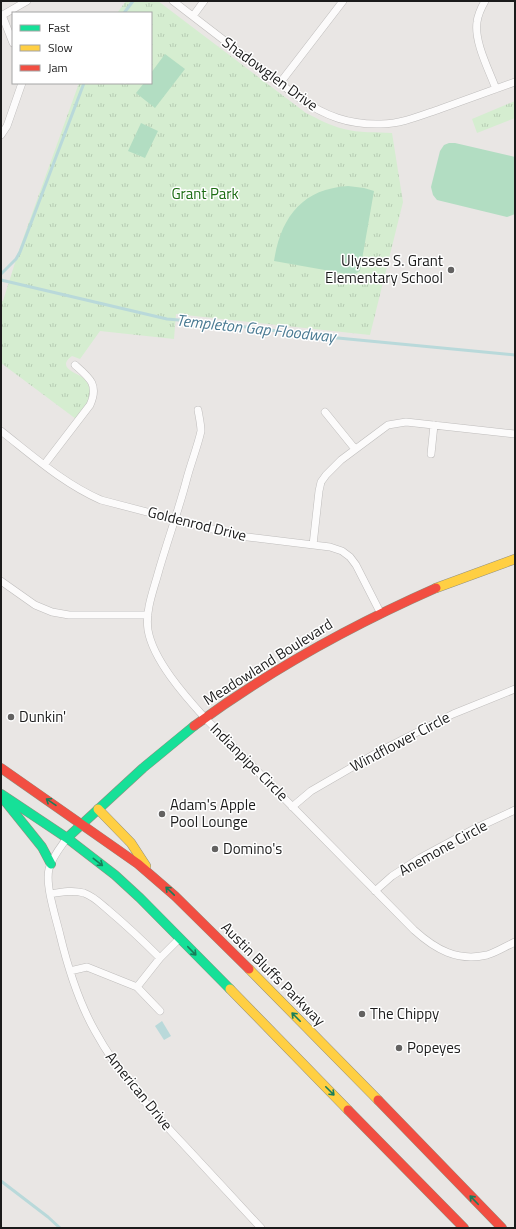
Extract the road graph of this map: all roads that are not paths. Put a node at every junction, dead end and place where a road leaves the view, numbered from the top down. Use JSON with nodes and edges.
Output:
{"nodes":[{"id":1,"x":27,"y":1,"type":"edge"},
{"id":2,"x":173,"y":1,"type":"edge"},
{"id":3,"x":204,"y":1,"type":"edge"},
{"id":4,"x":343,"y":1,"type":"edge"},
{"id":5,"x":485,"y":1,"type":"edge"},
{"id":6,"x":1,"y":16,"type":"edge"},
{"id":7,"x":193,"y":16,"type":"junction"},
{"id":8,"x":12,"y":41,"type":"edge"},
{"id":9,"x":515,"y":82,"type":"edge"},
{"id":10,"x":22,"y":84,"type":"edge"},
{"id":11,"x":280,"y":84,"type":"junction"},
{"id":12,"x":496,"y":89,"type":"junction"},
{"id":13,"x":1,"y":135,"type":"edge"},
{"id":14,"x":75,"y":365,"type":"dead end"},
{"id":15,"x":198,"y":410,"type":"dead end"},
{"id":16,"x":325,"y":412,"type":"dead end"},
{"id":17,"x":434,"y":425,"type":"junction"},
{"id":18,"x":1,"y":431,"type":"edge"},
{"id":19,"x":515,"y":434,"type":"edge"},
{"id":20,"x":355,"y":449,"type":"junction"},
{"id":21,"x":431,"y":454,"type":"dead end"},
{"id":22,"x":44,"y":465,"type":"junction"},
{"id":23,"x":175,"y":519,"type":"junction"},
{"id":24,"x":313,"y":545,"type":"junction"},
{"id":25,"x":515,"y":559,"type":"edge"},
{"id":26,"x":1,"y":581,"type":"edge"},
{"id":27,"x":380,"y":612,"type":"junction"},
{"id":28,"x":148,"y":615,"type":"junction"},
{"id":29,"x":515,"y":689,"type":"edge"},
{"id":30,"x":205,"y":718,"type":"junction"},
{"id":31,"x":1,"y":768,"type":"edge"},
{"id":32,"x":1,"y":794,"type":"edge"},
{"id":33,"x":1,"y":798,"type":"edge"},
{"id":34,"x":292,"y":807,"type":"junction"},
{"id":35,"x":98,"y":809,"type":"junction"},
{"id":36,"x":515,"y":810,"type":"edge"},
{"id":37,"x":83,"y":824,"type":"junction"},
{"id":38,"x":67,"y":838,"type":"junction"},
{"id":39,"x":51,"y":864,"type":"junction"},
{"id":40,"x":149,"y":873,"type":"junction"},
{"id":41,"x":376,"y":891,"type":"junction"},
{"id":42,"x":50,"y":894,"type":"junction"},
{"id":43,"x":180,"y":938,"type":"junction"},
{"id":44,"x":515,"y":942,"type":"edge"},
{"id":45,"x":160,"y":958,"type":"junction"},
{"id":46,"x":70,"y":971,"type":"junction"},
{"id":47,"x":137,"y":987,"type":"junction"},
{"id":48,"x":160,"y":1011,"type":"dead end"},
{"id":49,"x":261,"y":1228,"type":"edge"},
{"id":50,"x":464,"y":1228,"type":"edge"},
{"id":51,"x":502,"y":1228,"type":"edge"}],
"edges":[{"from":1,"to":6,"type":"street"},
{"from":2,"to":7,"type":"street","name":"Shadowglen Drive"},
{"from":3,"to":7,"type":"street"},
{"from":4,"to":11,"type":"street"},
{"from":5,"to":12,"type":"street"},
{"from":6,"to":8,"type":"street"},
{"from":7,"to":11,"type":"street","name":"Shadowglen Drive"},
{"from":9,"to":12,"type":"street","name":"Shadowglen Drive"},
{"from":10,"to":13,"type":"street"},
{"from":11,"to":12,"type":"street","name":"Shadowglen Drive"},
{"from":14,"to":22,"type":"street"},
{"from":15,"to":23,"type":"street","name":"Indianpipe Circle"},
{"from":16,"to":20,"type":"street"},
{"from":17,"to":19,"type":"street"},
{"from":17,"to":20,"type":"street"},
{"from":17,"to":21,"type":"street"},
{"from":18,"to":22,"type":"street","name":"Goldenrod Drive"},
{"from":20,"to":24,"type":"street"},
{"from":22,"to":23,"type":"street","name":"Goldenrod Drive"},
{"from":23,"to":24,"type":"street","name":"Goldenrod Drive"},
{"from":23,"to":28,"type":"street","name":"Indianpipe Circle"},
{"from":24,"to":27,"type":"street","name":"Goldenrod Drive"},
{"from":25,"to":27,"type":"main road","name":"Meadowland Boulevard"},
{"from":26,"to":28,"type":"street"},
{"from":27,"to":30,"type":"main road","name":"Meadowland Boulevard"},
{"from":28,"to":30,"type":"street","name":"Indianpipe Circle"},
{"from":29,"to":34,"type":"street","name":"Windflower Circle"},
{"from":30,"to":34,"type":"street","name":"Indianpipe Circle"},
{"from":30,"to":35,"type":"main road","name":"Meadowland Boulevard"},
{"from":37,"to":31,"type":"main road","name":"Austin Bluffs Parkway","one_way":true},
{"from":32,"to":38,"type":"main road"},
{"from":33,"to":39,"type":"main road"},
{"from":34,"to":41,"type":"street","name":"Indianpipe Circle"},
{"from":35,"to":37,"type":"main road","name":"Meadowland Boulevard"},
{"from":35,"to":40,"type":"main road"},
{"from":36,"to":41,"type":"street","name":"Anemone Circle"},
{"from":37,"to":38,"type":"main road","name":"Meadowland Boulevard"},
{"from":37,"to":40,"type":"main road","name":"Austin Bluffs Parkway"},
{"from":38,"to":39,"type":"street","name":"American Drive"},
{"from":38,"to":43,"type":"main road","one_way":true},
{"from":39,"to":42,"type":"street","name":"American Drive"},
{"from":51,"to":40,"type":"main road","name":"Austin Bluffs Parkway","one_way":true},
{"from":41,"to":44,"type":"street","name":"Indianpipe Circle"},
{"from":42,"to":45,"type":"street"},
{"from":42,"to":46,"type":"street","name":"American Drive"},
{"from":43,"to":45,"type":"street"},
{"from":43,"to":50,"type":"main road","one_way":true},
{"from":45,"to":47,"type":"street"},
{"from":46,"to":47,"type":"street"},
{"from":46,"to":49,"type":"street","name":"American Drive"},
{"from":47,"to":48,"type":"street"}]}
